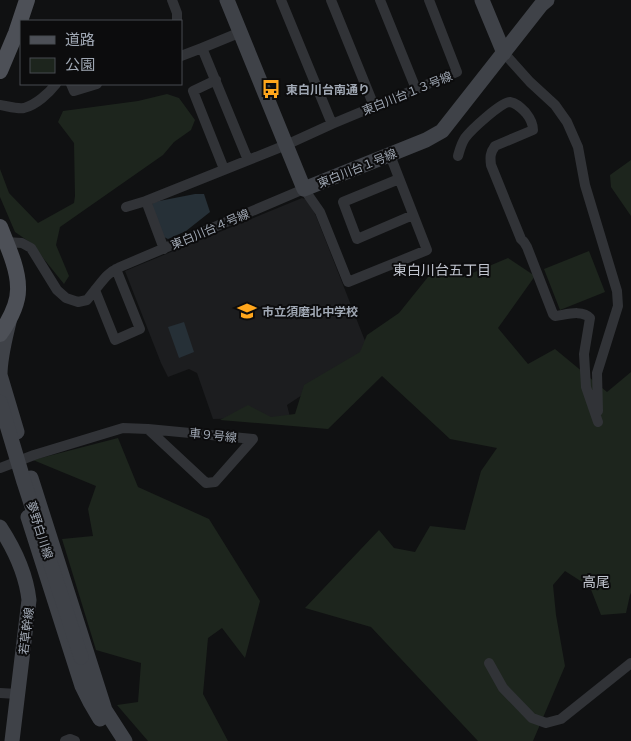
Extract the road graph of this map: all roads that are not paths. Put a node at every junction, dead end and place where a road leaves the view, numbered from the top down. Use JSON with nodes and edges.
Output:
{"nodes":[{"id":1,"x":27,"y":0,"type":"edge"},
{"id":2,"x":172,"y":0,"type":"edge"},
{"id":3,"x":227,"y":0,"type":"edge"},
{"id":4,"x":281,"y":0,"type":"edge"},
{"id":5,"x":331,"y":0,"type":"edge"},
{"id":6,"x":380,"y":0,"type":"edge"},
{"id":7,"x":429,"y":0,"type":"edge"},
{"id":8,"x":482,"y":0,"type":"edge"},
{"id":9,"x":547,"y":0,"type":"edge"},
{"id":10,"x":20,"y":20,"type":"edge"},
{"id":11,"x":177,"y":20,"type":"edge"},
{"id":12,"x":20,"y":21,"type":"edge"},
{"id":13,"x":240,"y":32,"type":"junction"},
{"id":14,"x":202,"y":48,"type":"junction"},
{"id":15,"x":504,"y":53,"type":"junction"},
{"id":16,"x":182,"y":56,"type":"edge"},
{"id":17,"x":0,"y":71,"type":"edge"},
{"id":18,"x":216,"y":80,"type":"junction"},
{"id":19,"x":55,"y":85,"type":"edge"},
{"id":20,"x":71,"y":85,"type":"edge"},
{"id":21,"x":94,"y":85,"type":"edge"},
{"id":22,"x":416,"y":89,"type":"junction"},
{"id":23,"x":0,"y":105,"type":"edge"},
{"id":24,"x":374,"y":106,"type":"junction"},
{"id":25,"x":332,"y":124,"type":"junction"},
{"id":26,"x":286,"y":145,"type":"junction"},
{"id":27,"x":390,"y":155,"type":"junction"},
{"id":28,"x":458,"y":156,"type":"dead end"},
{"id":29,"x":248,"y":160,"type":"junction"},
{"id":30,"x":224,"y":169,"type":"junction"},
{"id":31,"x":399,"y":179,"type":"junction"},
{"id":32,"x":304,"y":189,"type":"junction"},
{"id":33,"x":146,"y":201,"type":"junction"},
{"id":34,"x":126,"y":207,"type":"dead end"},
{"id":35,"x":413,"y":215,"type":"junction"},
{"id":36,"x":0,"y":227,"type":"edge"},
{"id":37,"x":6,"y":242,"type":"junction"},
{"id":38,"x":164,"y":249,"type":"junction"},
{"id":39,"x":116,"y":269,"type":"junction"},
{"id":40,"x":96,"y":290,"type":"junction"},
{"id":41,"x":12,"y":313,"type":"junction"},
{"id":42,"x":0,"y":334,"type":"edge"},
{"id":43,"x":0,"y":365,"type":"edge"},
{"id":44,"x":0,"y":402,"type":"edge"},
{"id":45,"x":148,"y":429,"type":"junction"},
{"id":46,"x":7,"y":431,"type":"edge"},
{"id":47,"x":0,"y":468,"type":"edge"},
{"id":48,"x":0,"y":527,"type":"edge"},
{"id":49,"x":489,"y":662,"type":"dead end"},
{"id":50,"x":631,"y":663,"type":"edge"},
{"id":51,"x":0,"y":693,"type":"edge"},
{"id":52,"x":18,"y":694,"type":"junction"},
{"id":53,"x":103,"y":715,"type":"junction"},
{"id":54,"x":12,"y":741,"type":"edge"},
{"id":55,"x":65,"y":741,"type":"edge"},
{"id":56,"x":75,"y":741,"type":"edge"},
{"id":57,"x":113,"y":741,"type":"edge"},
{"id":58,"x":125,"y":741,"type":"edge"}],
"edges":[{"from":1,"to":10,"type":"main road"},
{"from":2,"to":11,"type":"street"},
{"from":3,"to":13,"type":"street","name":"東白川台１号線"},
{"from":4,"to":25,"type":"street"},
{"from":5,"to":24,"type":"street"},
{"from":6,"to":22,"type":"street"},
{"from":7,"to":22,"type":"street","name":"東白川台１３号線"},
{"from":8,"to":15,"type":"street"},
{"from":9,"to":15,"type":"street","name":"東白川台１号線"},
{"from":12,"to":17,"type":"main road"},
{"from":13,"to":14,"type":"street"},
{"from":13,"to":26,"type":"street","name":"東白川台１号線"},
{"from":14,"to":16,"type":"street"},
{"from":14,"to":18,"type":"street"},
{"from":15,"to":27,"type":"street","name":"東白川台１号線"},
{"from":15,"to":28,"type":"street"},
{"from":18,"to":29,"type":"street"},
{"from":18,"to":30,"type":"street"},
{"from":19,"to":23,"type":"street"},
{"from":20,"to":21,"type":"street"},
{"from":22,"to":24,"type":"street","name":"東白川台１３号線"},
{"from":24,"to":25,"type":"street","name":"東白川台１３号線"},
{"from":25,"to":26,"type":"street","name":"東白川台１３号線"},
{"from":26,"to":29,"type":"street","name":"東白川台１３号線"},
{"from":26,"to":32,"type":"street","name":"東白川台１号線"},
{"from":27,"to":31,"type":"street"},
{"from":27,"to":32,"type":"street","name":"東白川台１号線"},
{"from":29,"to":30,"type":"street","name":"東白川台１３号線"},
{"from":30,"to":33,"type":"street","name":"東白川台１３号線"},
{"from":31,"to":35,"type":"street"},
{"from":31,"to":35,"type":"street"},
{"from":32,"to":35,"type":"street"},
{"from":32,"to":38,"type":"street","name":"東白川台４号線"},
{"from":33,"to":34,"type":"street","name":"東白川台１３号線"},
{"from":33,"to":38,"type":"street"},
{"from":36,"to":37,"type":"main road"},
{"from":37,"to":40,"type":"street"},
{"from":37,"to":41,"type":"main road"},
{"from":38,"to":39,"type":"street","name":"東白川台４号線"},
{"from":39,"to":40,"type":"street","name":"東白川台４号線"},
{"from":39,"to":40,"type":"street"},
{"from":41,"to":42,"type":"main road"},
{"from":41,"to":43,"type":"street"},
{"from":43,"to":46,"type":"street"},
{"from":44,"to":53,"type":"street","name":"夢野白川線","bridge":true},
{"from":45,"to":45,"type":"street","name":"車９号線"},
{"from":45,"to":47,"type":"street","name":"車９号線"},
{"from":46,"to":53,"type":"street"},
{"from":46,"to":53,"type":"street"},
{"from":48,"to":52,"type":"street","name":"若草幹線"},
{"from":49,"to":50,"type":"street"},
{"from":51,"to":52,"type":"street"},
{"from":52,"to":54,"type":"street","name":"若草幹線"},
{"from":53,"to":57,"type":"street","name":"夢野白川線"},
{"from":53,"to":58,"type":"street","name":"夢野白川線"},
{"from":55,"to":56,"type":"street"}]}
